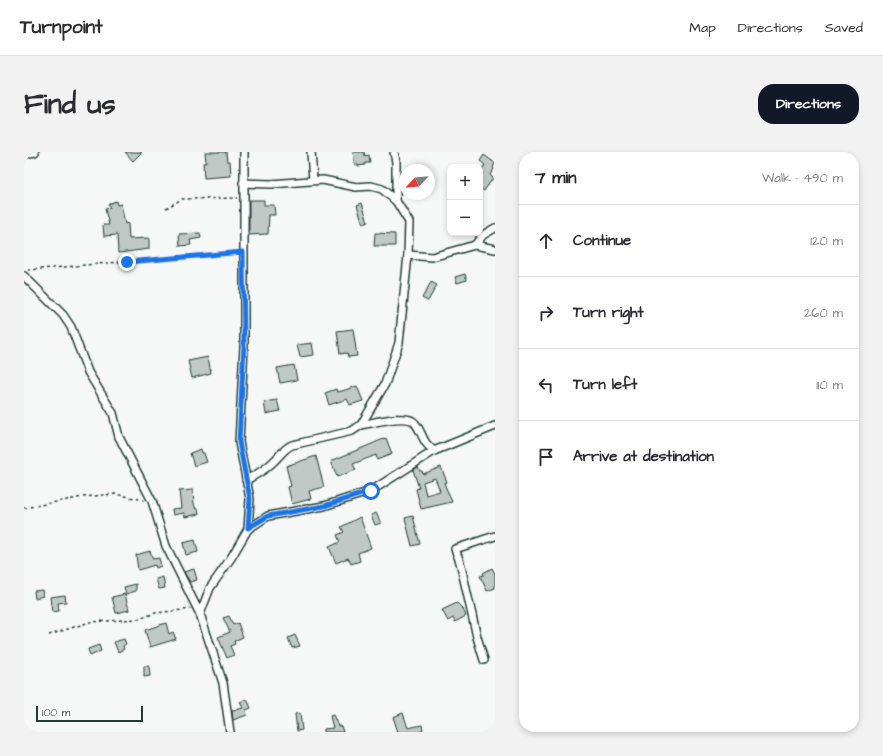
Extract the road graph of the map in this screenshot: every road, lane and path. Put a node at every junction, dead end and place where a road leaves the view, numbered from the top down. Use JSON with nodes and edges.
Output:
{"nodes":[{"id":1,"x":35,"y":152,"type":"edge"},
{"id":2,"x":244,"y":152,"type":"edge"},
{"id":3,"x":312,"y":152,"type":"edge"},
{"id":4,"x":394,"y":152,"type":"edge"},
{"id":5,"x":24,"y":154,"type":"edge"},
{"id":6,"x":313,"y":180,"type":"junction"},
{"id":7,"x":243,"y":183,"type":"junction"},
{"id":8,"x":243,"y":197,"type":"junction"},
{"id":9,"x":396,"y":201,"type":"junction"},
{"id":10,"x":166,"y":208,"type":"dead end"},
{"id":11,"x":495,"y":228,"type":"edge"},
{"id":12,"x":475,"y":245,"type":"junction"},
{"id":13,"x":495,"y":249,"type":"edge"},
{"id":14,"x":243,"y":252,"type":"junction"},
{"id":15,"x":408,"y":255,"type":"junction"},
{"id":16,"x":24,"y":270,"type":"edge"},
{"id":17,"x":24,"y":276,"type":"edge"},
{"id":18,"x":361,"y":425,"type":"junction"},
{"id":19,"x":495,"y":426,"type":"edge"},
{"id":20,"x":434,"y":451,"type":"junction"},
{"id":21,"x":246,"y":480,"type":"junction"},
{"id":22,"x":152,"y":501,"type":"junction"},
{"id":23,"x":24,"y":508,"type":"edge"},
{"id":24,"x":248,"y":528,"type":"junction"},
{"id":25,"x":495,"y":536,"type":"edge"},
{"id":26,"x":198,"y":611,"type":"junction"},
{"id":27,"x":49,"y":635,"type":"dead end"},
{"id":28,"x":484,"y":660,"type":"dead end"},
{"id":29,"x":230,"y":732,"type":"edge"}],
"edges":[{"from":1,"to":5,"type":"street"},
{"from":2,"to":7,"type":"street"},
{"from":3,"to":6,"type":"street"},
{"from":4,"to":9,"type":"street"},
{"from":6,"to":7,"type":"street"},
{"from":6,"to":9,"type":"street"},
{"from":7,"to":8,"type":"street"},
{"from":8,"to":10,"type":"path"},
{"from":8,"to":14,"type":"street"},
{"from":9,"to":15,"type":"street"},
{"from":11,"to":12,"type":"street"},
{"from":12,"to":13,"type":"street"},
{"from":12,"to":15,"type":"street"},
{"from":14,"to":16,"type":"path"},
{"from":14,"to":21,"type":"street"},
{"from":15,"to":18,"type":"street"},
{"from":17,"to":22,"type":"street"},
{"from":18,"to":20,"type":"street"},
{"from":18,"to":21,"type":"street"},
{"from":19,"to":20,"type":"street"},
{"from":20,"to":24,"type":"street"},
{"from":21,"to":24,"type":"street"},
{"from":22,"to":23,"type":"path"},
{"from":22,"to":26,"type":"street"},
{"from":24,"to":26,"type":"street"},
{"from":25,"to":28,"type":"street"},
{"from":26,"to":27,"type":"path"},
{"from":26,"to":29,"type":"street"}]}
